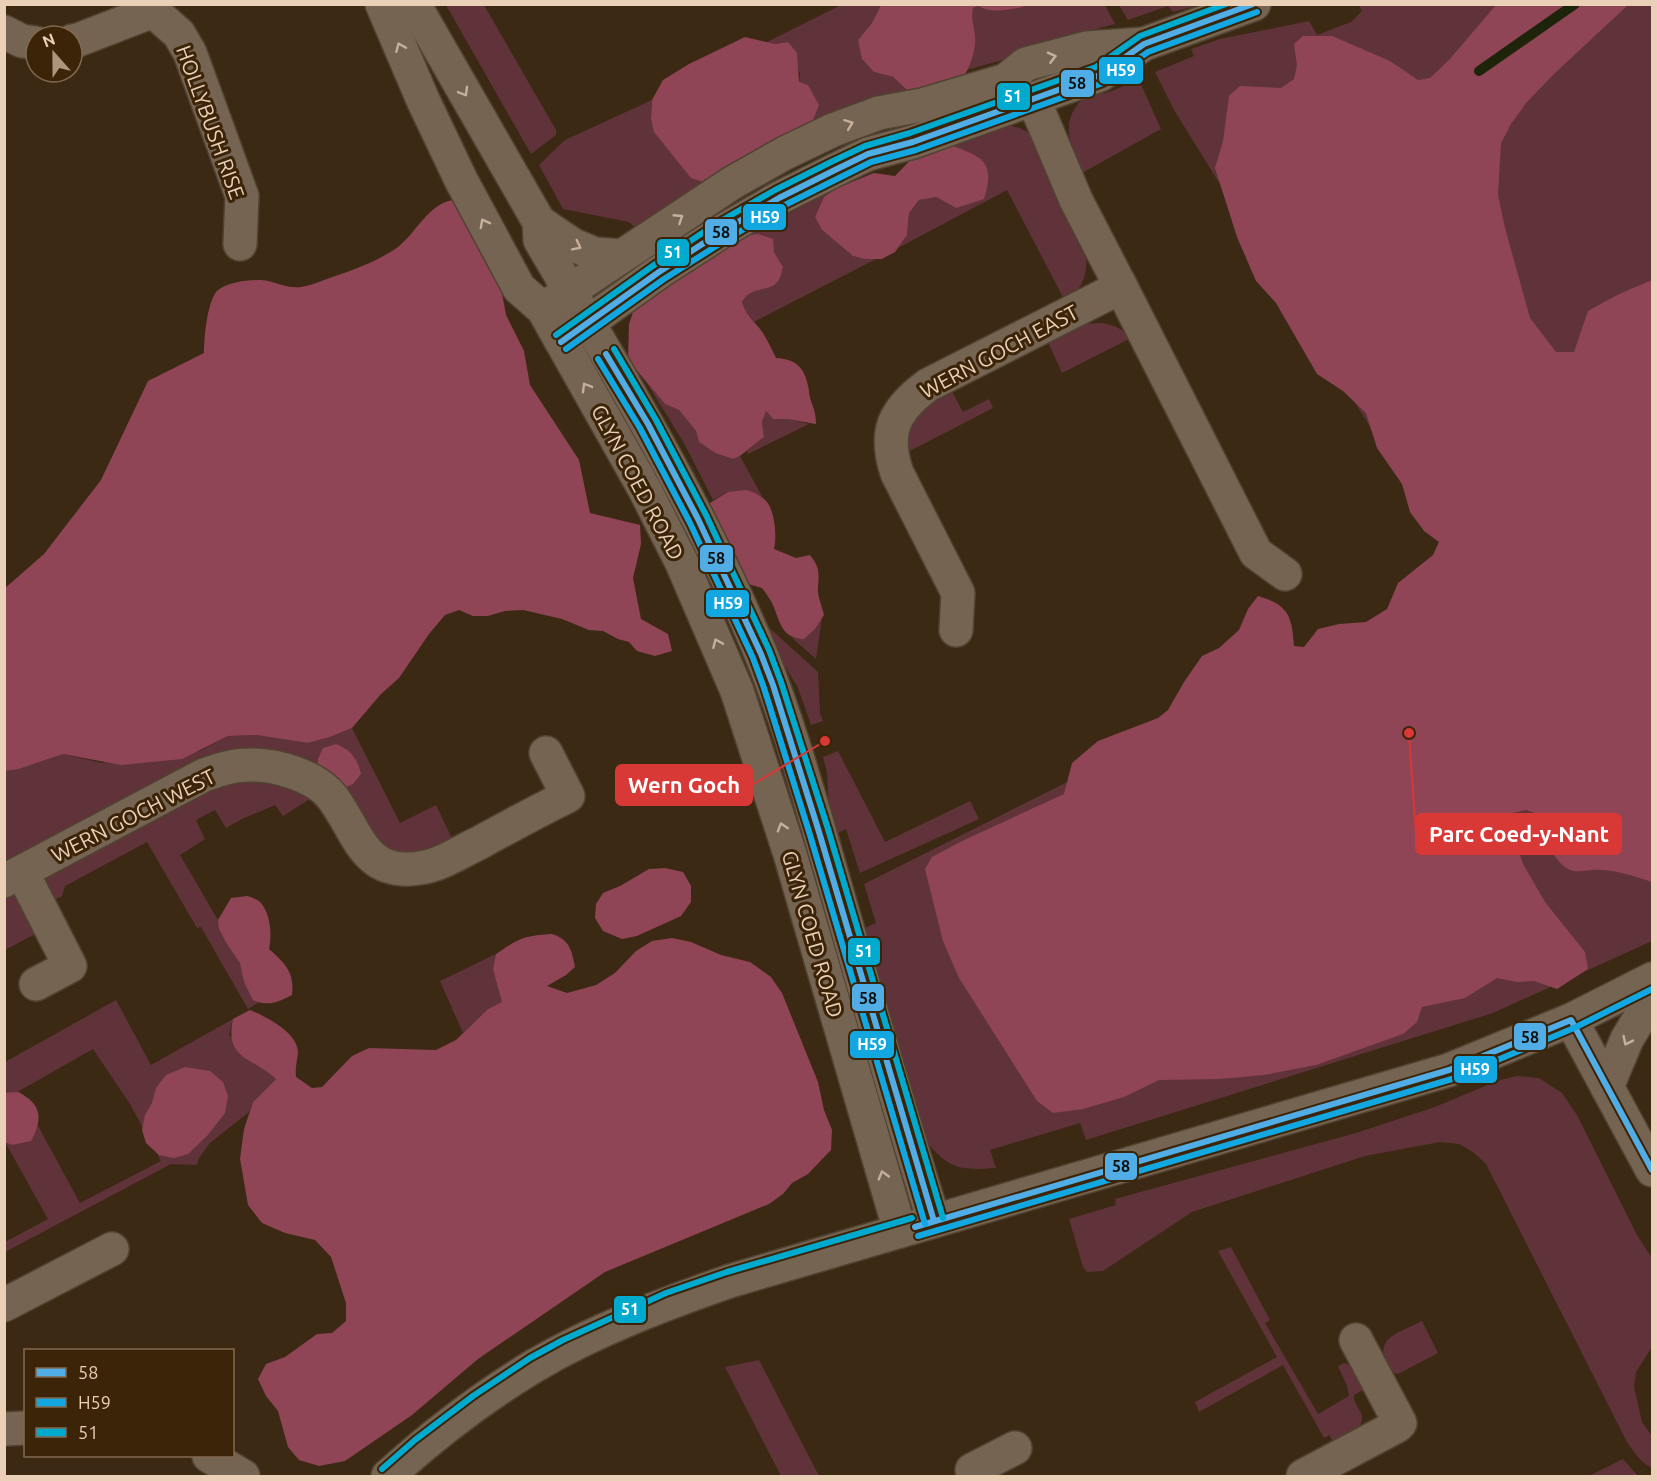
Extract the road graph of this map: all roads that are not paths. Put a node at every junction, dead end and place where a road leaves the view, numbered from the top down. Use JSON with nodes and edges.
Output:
{"nodes":[{"id":1,"x":382,"y":4,"type":"edge"},
{"id":2,"x":414,"y":4,"type":"edge"},
{"id":3,"x":1254,"y":4,"type":"edge"},
{"id":4,"x":154,"y":8,"type":"edge"},
{"id":5,"x":4,"y":32,"type":"edge"},
{"id":6,"x":84,"y":36,"type":"edge"},
{"id":7,"x":24,"y":41,"type":"edge"},
{"id":8,"x":1015,"y":91,"type":"junction"},
{"id":9,"x":539,"y":222,"type":"junction"},
{"id":10,"x":240,"y":244,"type":"dead end"},
{"id":11,"x":621,"y":256,"type":"junction"},
{"id":12,"x":1120,"y":287,"type":"junction"},
{"id":13,"x":570,"y":290,"type":"junction"},
{"id":14,"x":543,"y":309,"type":"junction"},
{"id":15,"x":588,"y":322,"type":"junction"},
{"id":16,"x":561,"y":342,"type":"junction"},
{"id":17,"x":1286,"y":574,"type":"dead end"},
{"id":18,"x":956,"y":630,"type":"dead end"},
{"id":19,"x":546,"y":753,"type":"dead end"},
{"id":20,"x":13,"y":876,"type":"edge"},
{"id":21,"x":1653,"y":979,"type":"edge"},
{"id":22,"x":36,"y":984,"type":"dead end"},
{"id":23,"x":1653,"y":998,"type":"edge"},
{"id":24,"x":1571,"y":1020,"type":"junction"},
{"id":25,"x":1607,"y":1087,"type":"junction"},
{"id":26,"x":1653,"y":1170,"type":"edge"},
{"id":27,"x":916,"y":1227,"type":"junction"},
{"id":28,"x":112,"y":1250,"type":"dead end"},
{"id":29,"x":4,"y":1305,"type":"edge"},
{"id":30,"x":1356,"y":1340,"type":"dead end"},
{"id":31,"x":24,"y":1428,"type":"edge"},
{"id":32,"x":4,"y":1429,"type":"edge"},
{"id":33,"x":1015,"y":1448,"type":"dead end"},
{"id":34,"x":212,"y":1457,"type":"edge"},
{"id":35,"x":243,"y":1476,"type":"edge"},
{"id":36,"x":388,"y":1476,"type":"edge"},
{"id":37,"x":975,"y":1476,"type":"edge"},
{"id":38,"x":1303,"y":1476,"type":"edge"}],
"edges":[{"from":14,"to":1,"type":"street","name":"GLYN COED ROAD","one_way":true},
{"from":2,"to":9,"type":"street","name":"GLYN COED ROAD","one_way":true},
{"from":3,"to":8,"type":"street"},
{"from":4,"to":6,"type":"street","name":"HOLLYBUSH RISE"},
{"from":4,"to":10,"type":"street","name":"HOLLYBUSH RISE"},
{"from":5,"to":7,"type":"street"},
{"from":11,"to":8,"type":"street","one_way":true},
{"from":8,"to":12,"type":"street"},
{"from":8,"to":15,"type":"street"},
{"from":9,"to":11,"type":"street","name":"GLYN COED ROAD","one_way":true},
{"from":9,"to":13,"type":"street","name":"GLYN COED ROAD"},
{"from":11,"to":13,"type":"street"},
{"from":12,"to":17,"type":"street"},
{"from":12,"to":18,"type":"street","name":"WERN GOCH EAST"},
{"from":13,"to":14,"type":"street"},
{"from":13,"to":15,"type":"street","name":"GLYN COED ROAD"},
{"from":14,"to":16,"type":"street","name":"GLYN COED ROAD"},
{"from":15,"to":16,"type":"street"},
{"from":15,"to":27,"type":"street","name":"GLYN COED ROAD"},
{"from":27,"to":16,"type":"street","name":"GLYN COED ROAD","one_way":true},
{"from":19,"to":20,"type":"street","name":"WERN GOCH WEST"},
{"from":20,"to":22,"type":"street","name":"WERN GOCH WEST"},
{"from":21,"to":24,"type":"street"},
{"from":23,"to":25,"type":"street","one_way":true},
{"from":24,"to":25,"type":"street"},
{"from":24,"to":27,"type":"street"},
{"from":25,"to":26,"type":"street"},
{"from":27,"to":36,"type":"street"},
{"from":28,"to":29,"type":"street"},
{"from":30,"to":38,"type":"street"},
{"from":31,"to":32,"type":"street"},
{"from":33,"to":37,"type":"street"},
{"from":34,"to":35,"type":"street"}]}
